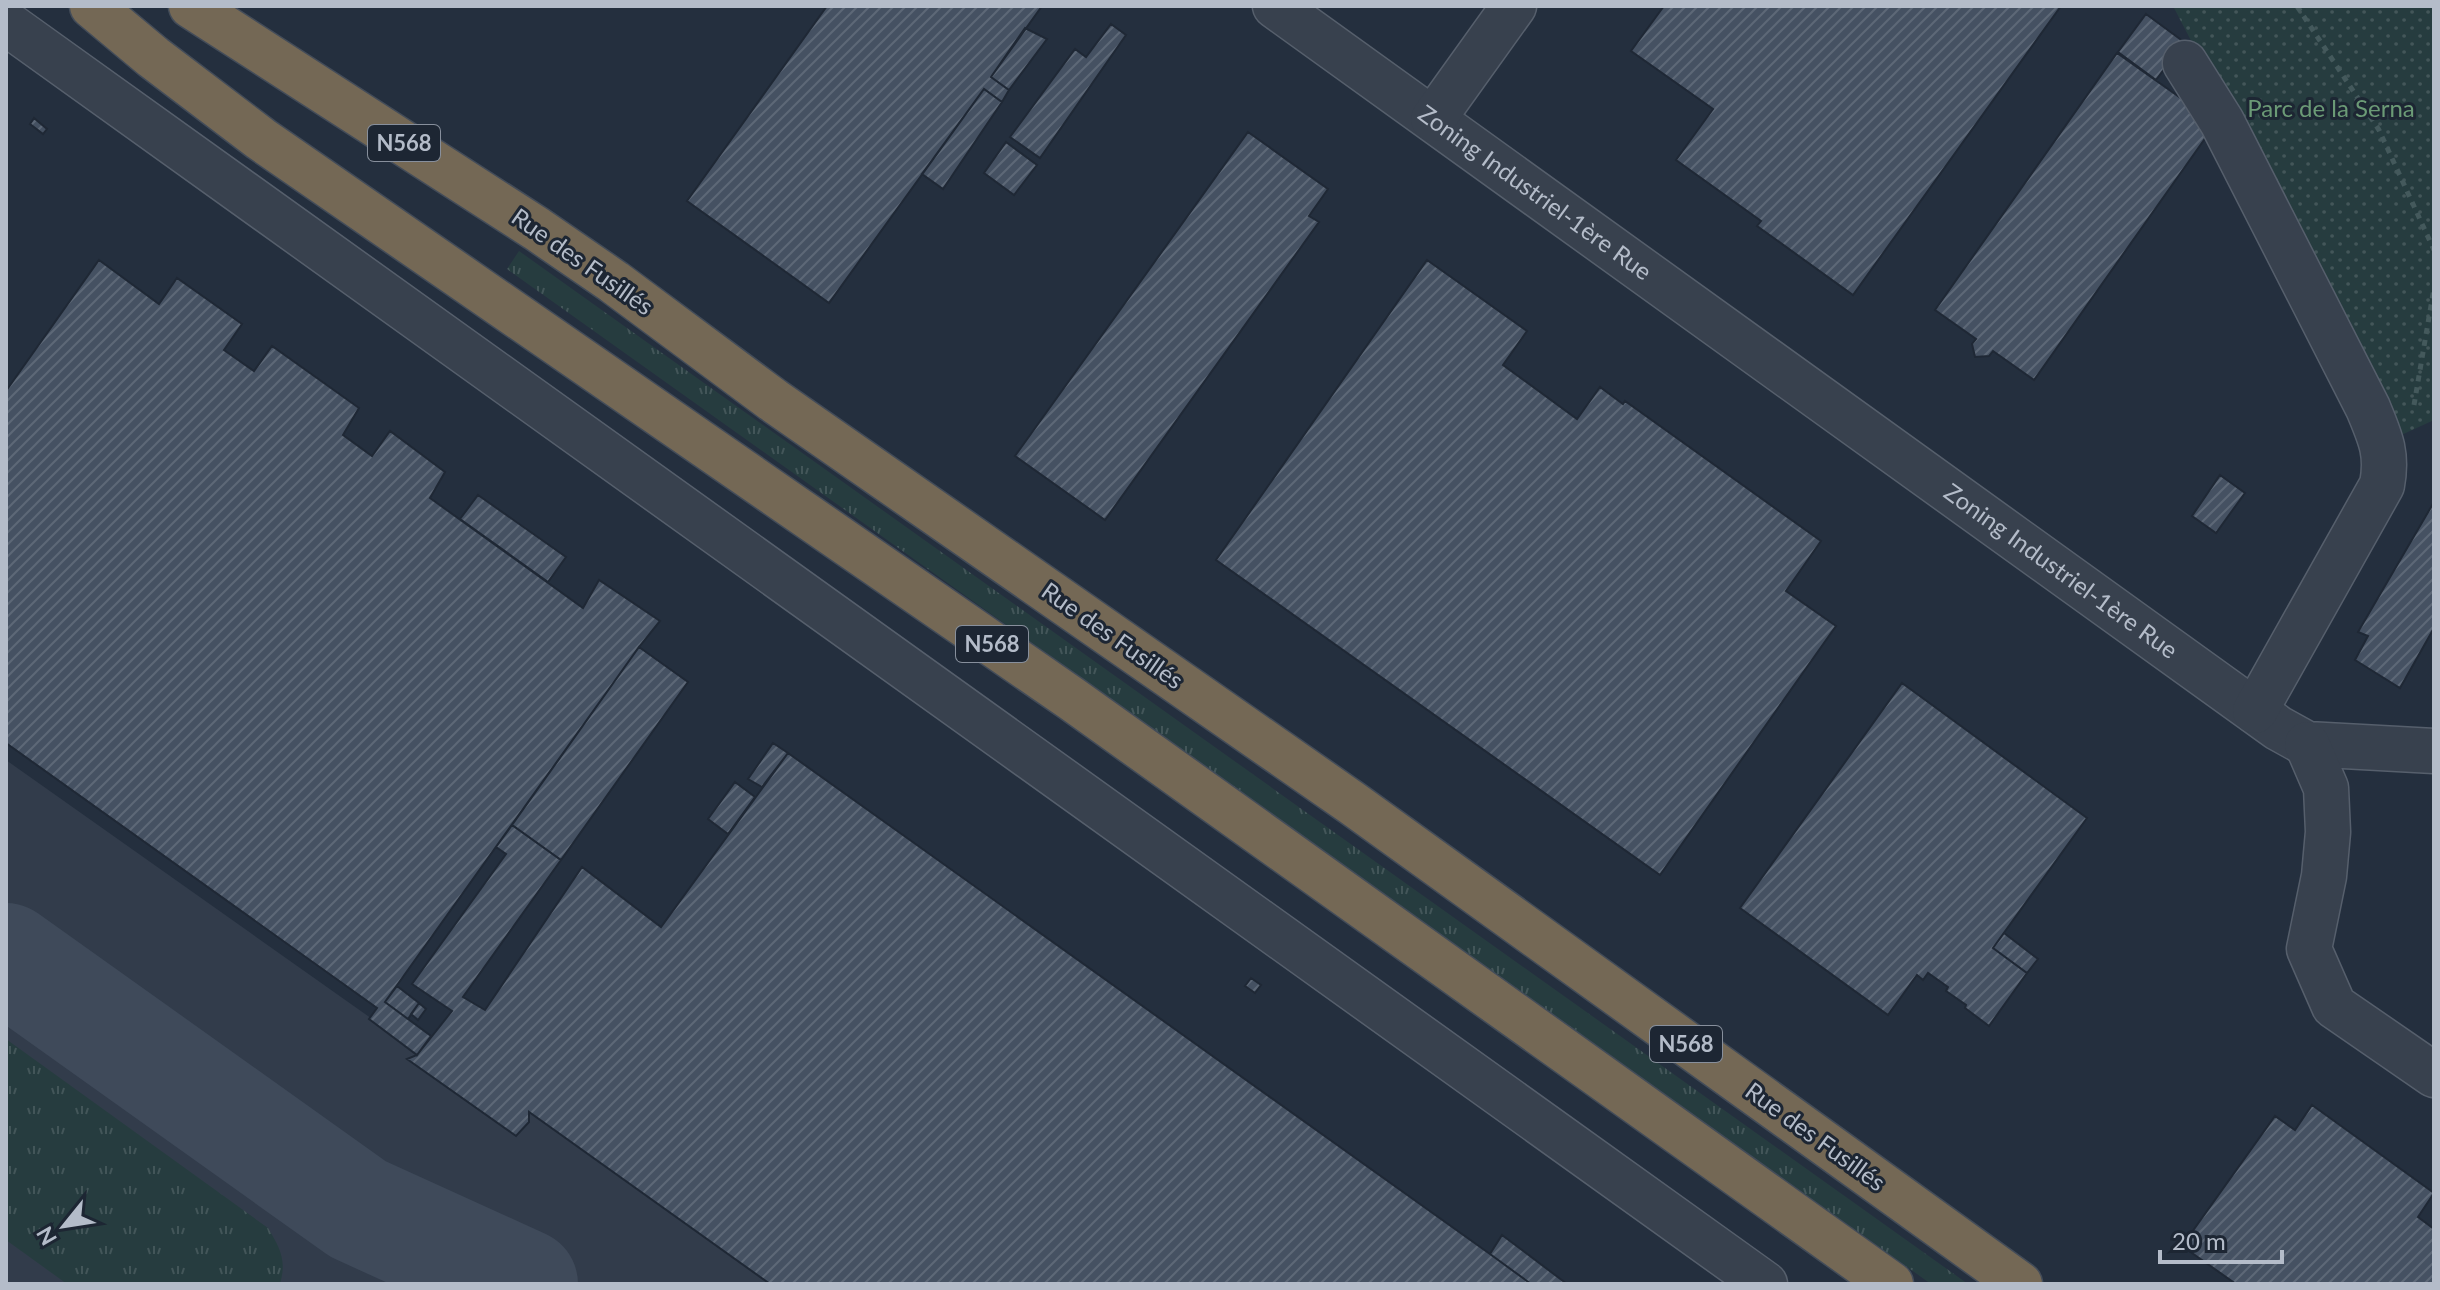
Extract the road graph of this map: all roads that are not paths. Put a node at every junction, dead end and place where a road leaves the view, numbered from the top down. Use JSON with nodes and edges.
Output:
{"nodes":[{"id":1,"x":92,"y":6,"type":"edge"},
{"id":2,"x":191,"y":6,"type":"edge"},
{"id":3,"x":1275,"y":6,"type":"edge"},
{"id":4,"x":1514,"y":6,"type":"edge"},
{"id":5,"x":6,"y":23,"type":"edge"},
{"id":6,"x":2185,"y":63,"type":"dead end"},
{"id":7,"x":1433,"y":119,"type":"junction"},
{"id":8,"x":2255,"y":711,"type":"junction"},
{"id":9,"x":2307,"y":744,"type":"junction"},
{"id":10,"x":2434,"y":751,"type":"edge"},
{"id":11,"x":2434,"y":1075,"type":"edge"},
{"id":12,"x":1765,"y":1284,"type":"edge"},
{"id":13,"x":1891,"y":1284,"type":"edge"},
{"id":14,"x":2020,"y":1284,"type":"edge"}],
"edges":[{"from":1,"to":13,"type":"highway","number":"N568"},
{"from":2,"to":14,"type":"highway","name":"Rue des Fusillés","number":"N568"},
{"from":3,"to":7,"type":"street","name":"Zoning Industriel-1ère Rue"},
{"from":4,"to":7,"type":"street"},
{"from":5,"to":12,"type":"street"},
{"from":6,"to":8,"type":"street"},
{"from":7,"to":8,"type":"street","name":"Zoning Industriel-1ère Rue"},
{"from":8,"to":9,"type":"street","name":"Zoning Industriel-1ère Rue"},
{"from":9,"to":10,"type":"street"},
{"from":9,"to":11,"type":"street"}]}
